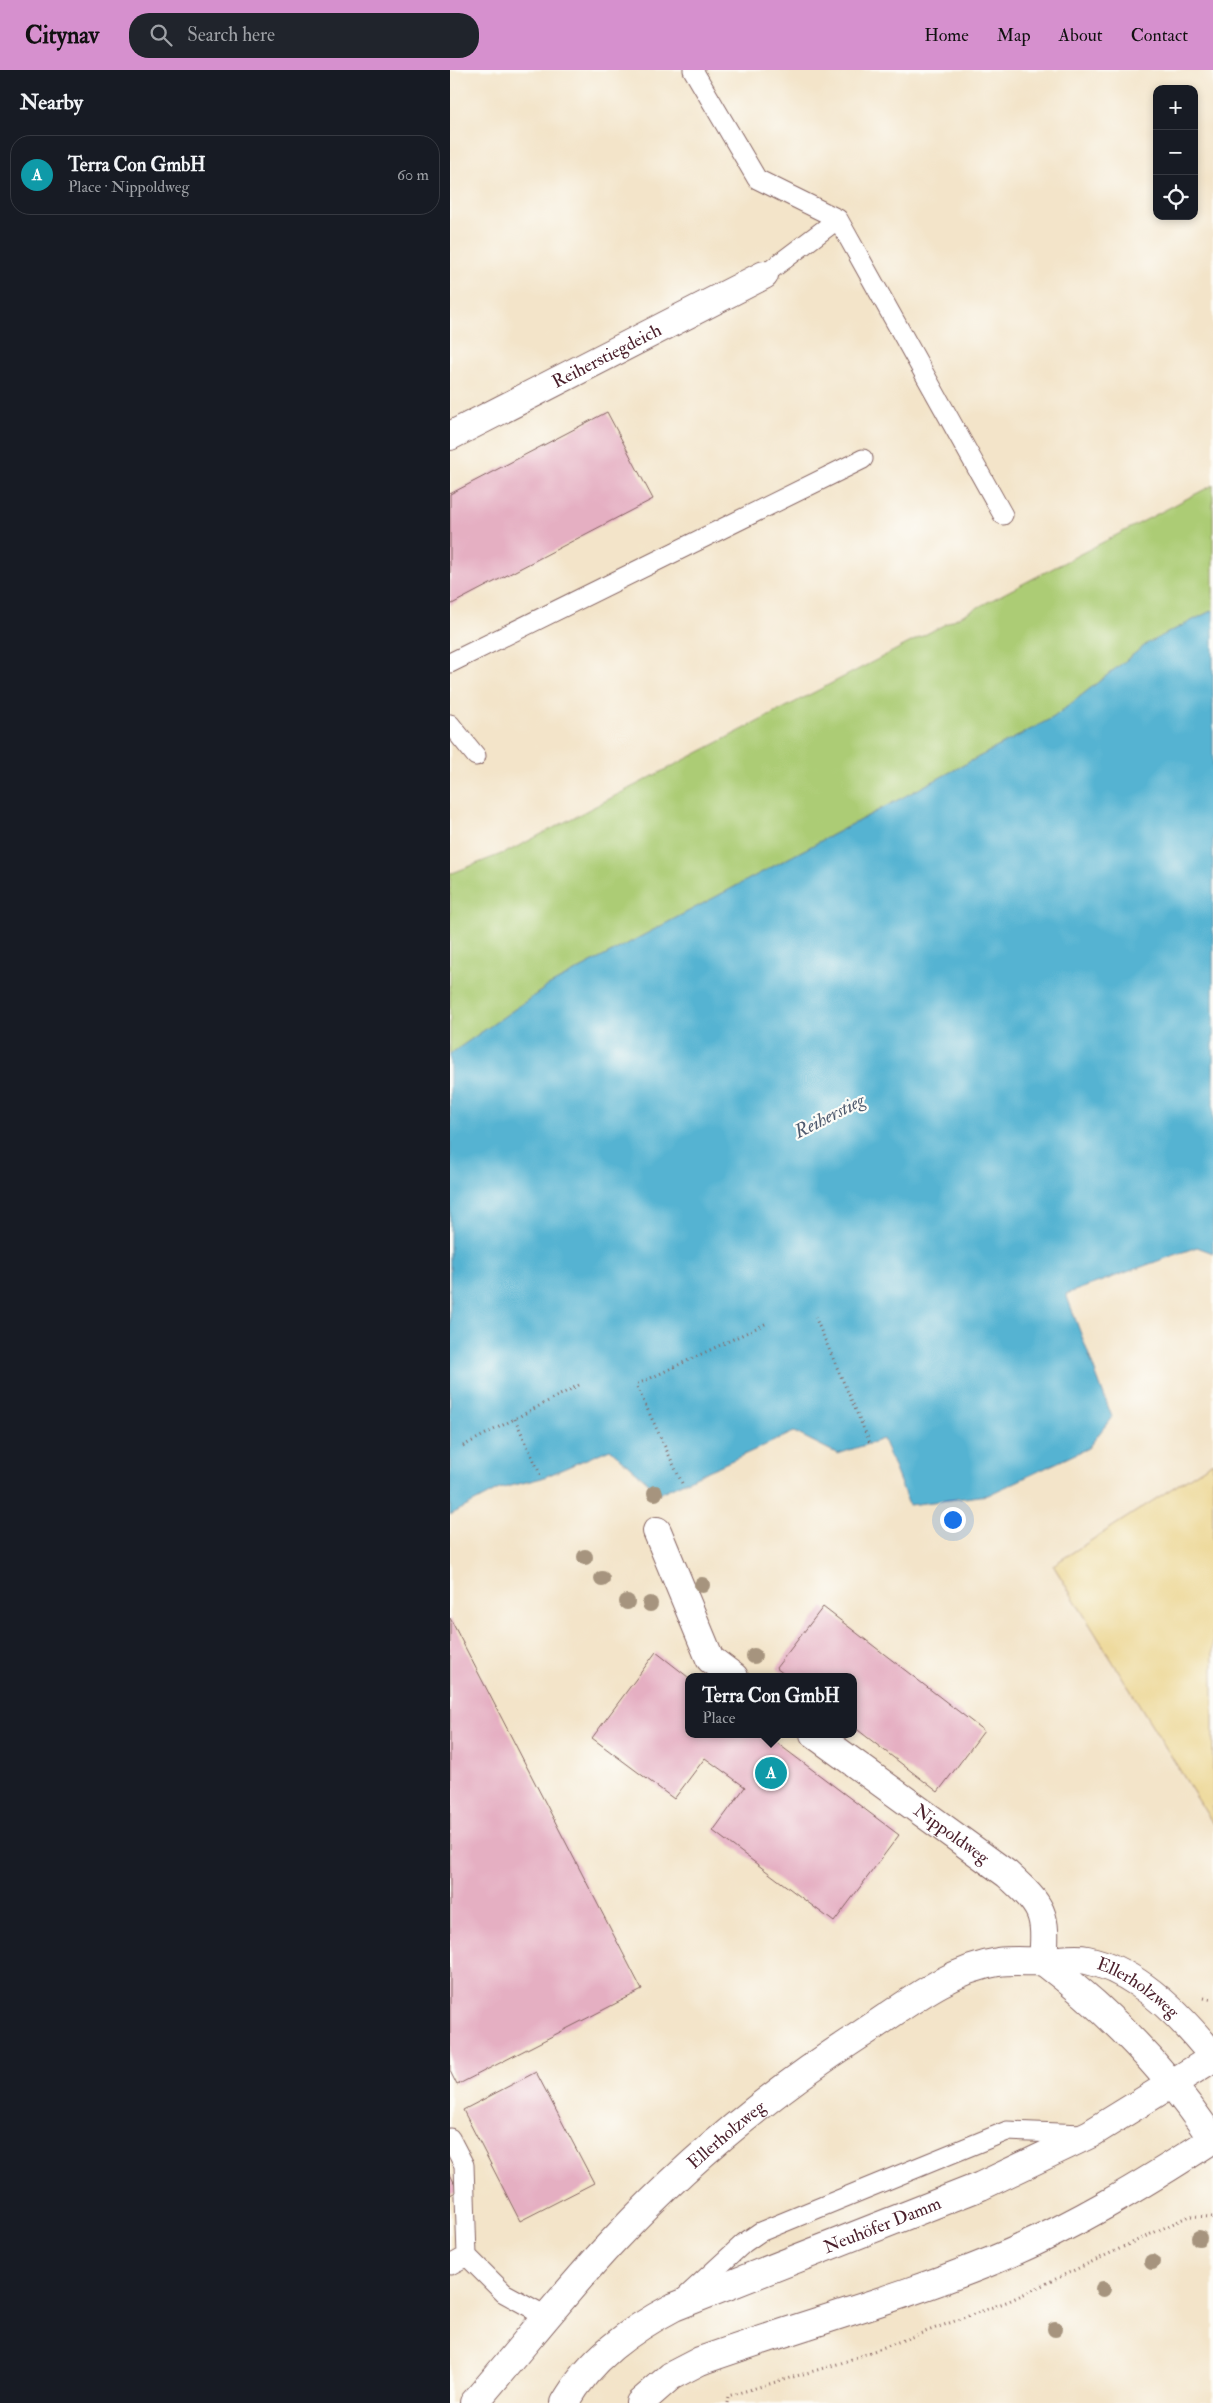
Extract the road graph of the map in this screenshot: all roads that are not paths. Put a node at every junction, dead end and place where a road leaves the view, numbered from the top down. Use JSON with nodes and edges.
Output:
{"nodes":[{"id":1,"x":692,"y":70,"type":"edge"},
{"id":2,"x":838,"y":219,"type":"junction"},
{"id":3,"x":764,"y":275,"type":"joint"},
{"id":4,"x":450,"y":436,"type":"edge"},
{"id":5,"x":863,"y":459,"type":"dead end"},
{"id":6,"x":1003,"y":515,"type":"dead end"},
{"id":7,"x":450,"y":664,"type":"edge"},
{"id":8,"x":450,"y":724,"type":"edge"},
{"id":9,"x":476,"y":756,"type":"dead end"},
{"id":10,"x":657,"y":1531,"type":"dead end"},
{"id":11,"x":729,"y":1673,"type":"edge"},
{"id":12,"x":820,"y":1738,"type":"edge"},
{"id":13,"x":1043,"y":1962,"type":"junction"},
{"id":14,"x":1213,"y":2057,"type":"edge"},
{"id":15,"x":1171,"y":2084,"type":"junction"},
{"id":16,"x":1090,"y":2134,"type":"junction"},
{"id":17,"x":450,"y":2138,"type":"edge"},
{"id":18,"x":1213,"y":2139,"type":"edge"},
{"id":19,"x":467,"y":2256,"type":"junction"},
{"id":20,"x":450,"y":2265,"type":"edge"},
{"id":21,"x":674,"y":2307,"type":"junction"},
{"id":22,"x":546,"y":2316,"type":"junction"},
{"id":23,"x":474,"y":2403,"type":"edge"},
{"id":24,"x":565,"y":2403,"type":"edge"},
{"id":25,"x":640,"y":2403,"type":"edge"}],
"edges":[{"from":1,"to":2,"type":"lane"},
{"from":2,"to":3,"type":"lane"},
{"from":2,"to":6,"type":"lane"},
{"from":3,"to":4,"type":"street","name":"Reiherstiegdeich"},
{"from":5,"to":7,"type":"lane"},
{"from":8,"to":9,"type":"lane"},
{"from":10,"to":11,"type":"street"},
{"from":12,"to":13,"type":"street","name":"Nippoldweg"},
{"from":13,"to":14,"type":"street","name":"Ellerholzweg"},
{"from":13,"to":15,"type":"street","name":"Ellerholzweg"},
{"from":13,"to":22,"type":"street","name":"Ellerholzweg"},
{"from":14,"to":15,"type":"street","name":"Neuhöfer Damm"},
{"from":15,"to":16,"type":"street","name":"Neuhöfer Damm"},
{"from":15,"to":18,"type":"street","name":"Ellerholzweg"},
{"from":16,"to":21,"type":"street","name":"Neuhöfer Damm"},
{"from":16,"to":21,"type":"lane"},
{"from":17,"to":19,"type":"lane"},
{"from":18,"to":25,"type":"street"},
{"from":19,"to":20,"type":"lane"},
{"from":19,"to":22,"type":"lane"},
{"from":21,"to":24,"type":"street","name":"Neuhöfer Damm"},
{"from":22,"to":23,"type":"street","name":"Ellerholzweg"}]}
